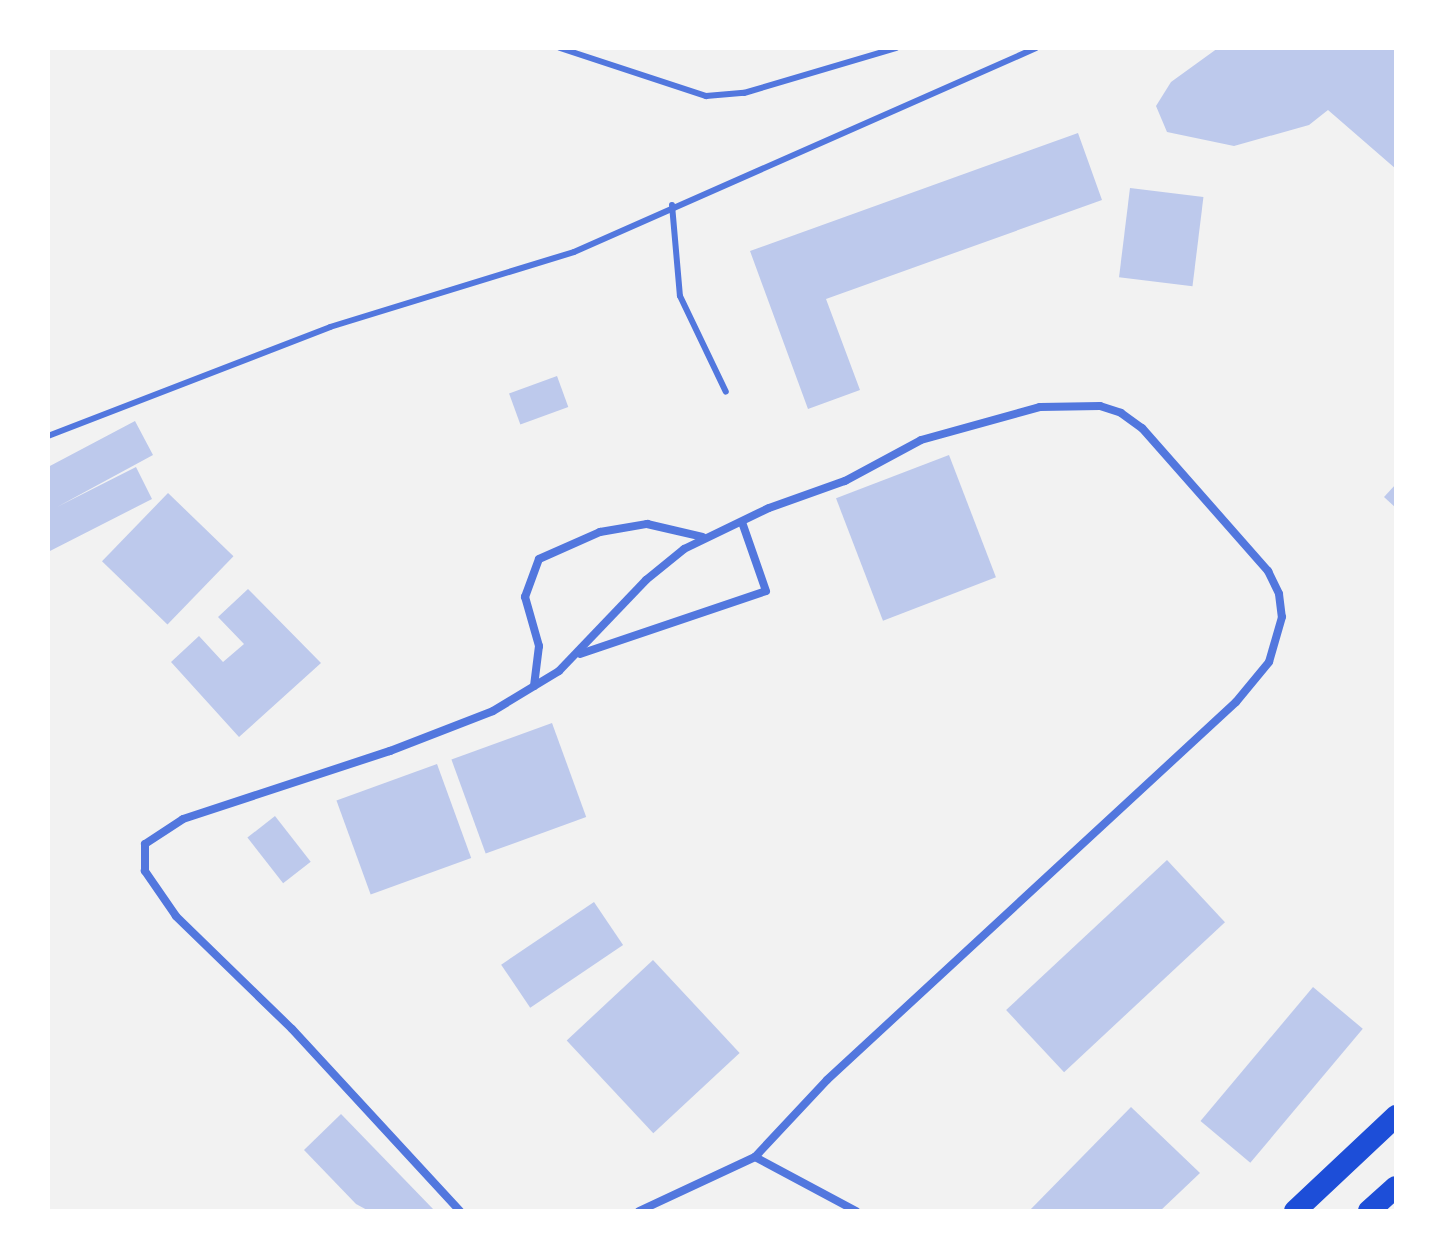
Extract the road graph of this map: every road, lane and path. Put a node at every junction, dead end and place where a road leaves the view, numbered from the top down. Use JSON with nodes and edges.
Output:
{"nodes":[{"id":1,"x":560,"y":48,"type":"edge"},
{"id":2,"x":896,"y":48,"type":"edge"},
{"id":3,"x":1036,"y":48,"type":"edge"},
{"id":4,"x":672,"y":205,"type":"junction"},
{"id":5,"x":726,"y":392,"type":"dead end"},
{"id":6,"x":48,"y":436,"type":"edge"},
{"id":7,"x":742,"y":522,"type":"junction"},
{"id":8,"x":703,"y":537,"type":"junction"},
{"id":9,"x":576,"y":656,"type":"junction"},
{"id":10,"x":534,"y":686,"type":"junction"},
{"id":11,"x":1396,"y":1116,"type":"edge"},
{"id":12,"x":755,"y":1157,"type":"junction"},
{"id":13,"x":1396,"y":1187,"type":"edge"},
{"id":14,"x":460,"y":1211,"type":"edge"},
{"id":15,"x":639,"y":1211,"type":"edge"},
{"id":16,"x":856,"y":1211,"type":"edge"},
{"id":17,"x":1295,"y":1211,"type":"edge"},
{"id":18,"x":1369,"y":1211,"type":"edge"}],
"edges":[{"from":1,"to":2,"type":"lane"},
{"from":3,"to":4,"type":"lane"},
{"from":4,"to":5,"type":"lane"},
{"from":4,"to":6,"type":"lane"},
{"from":7,"to":8,"type":"street"},
{"from":7,"to":9,"type":"street"},
{"from":7,"to":12,"type":"street"},
{"from":8,"to":9,"type":"street"},
{"from":8,"to":10,"type":"street"},
{"from":9,"to":10,"type":"street"},
{"from":10,"to":14,"type":"street"},
{"from":11,"to":17,"type":"highway"},
{"from":12,"to":15,"type":"street"},
{"from":12,"to":16,"type":"street"},
{"from":13,"to":18,"type":"highway"}]}
